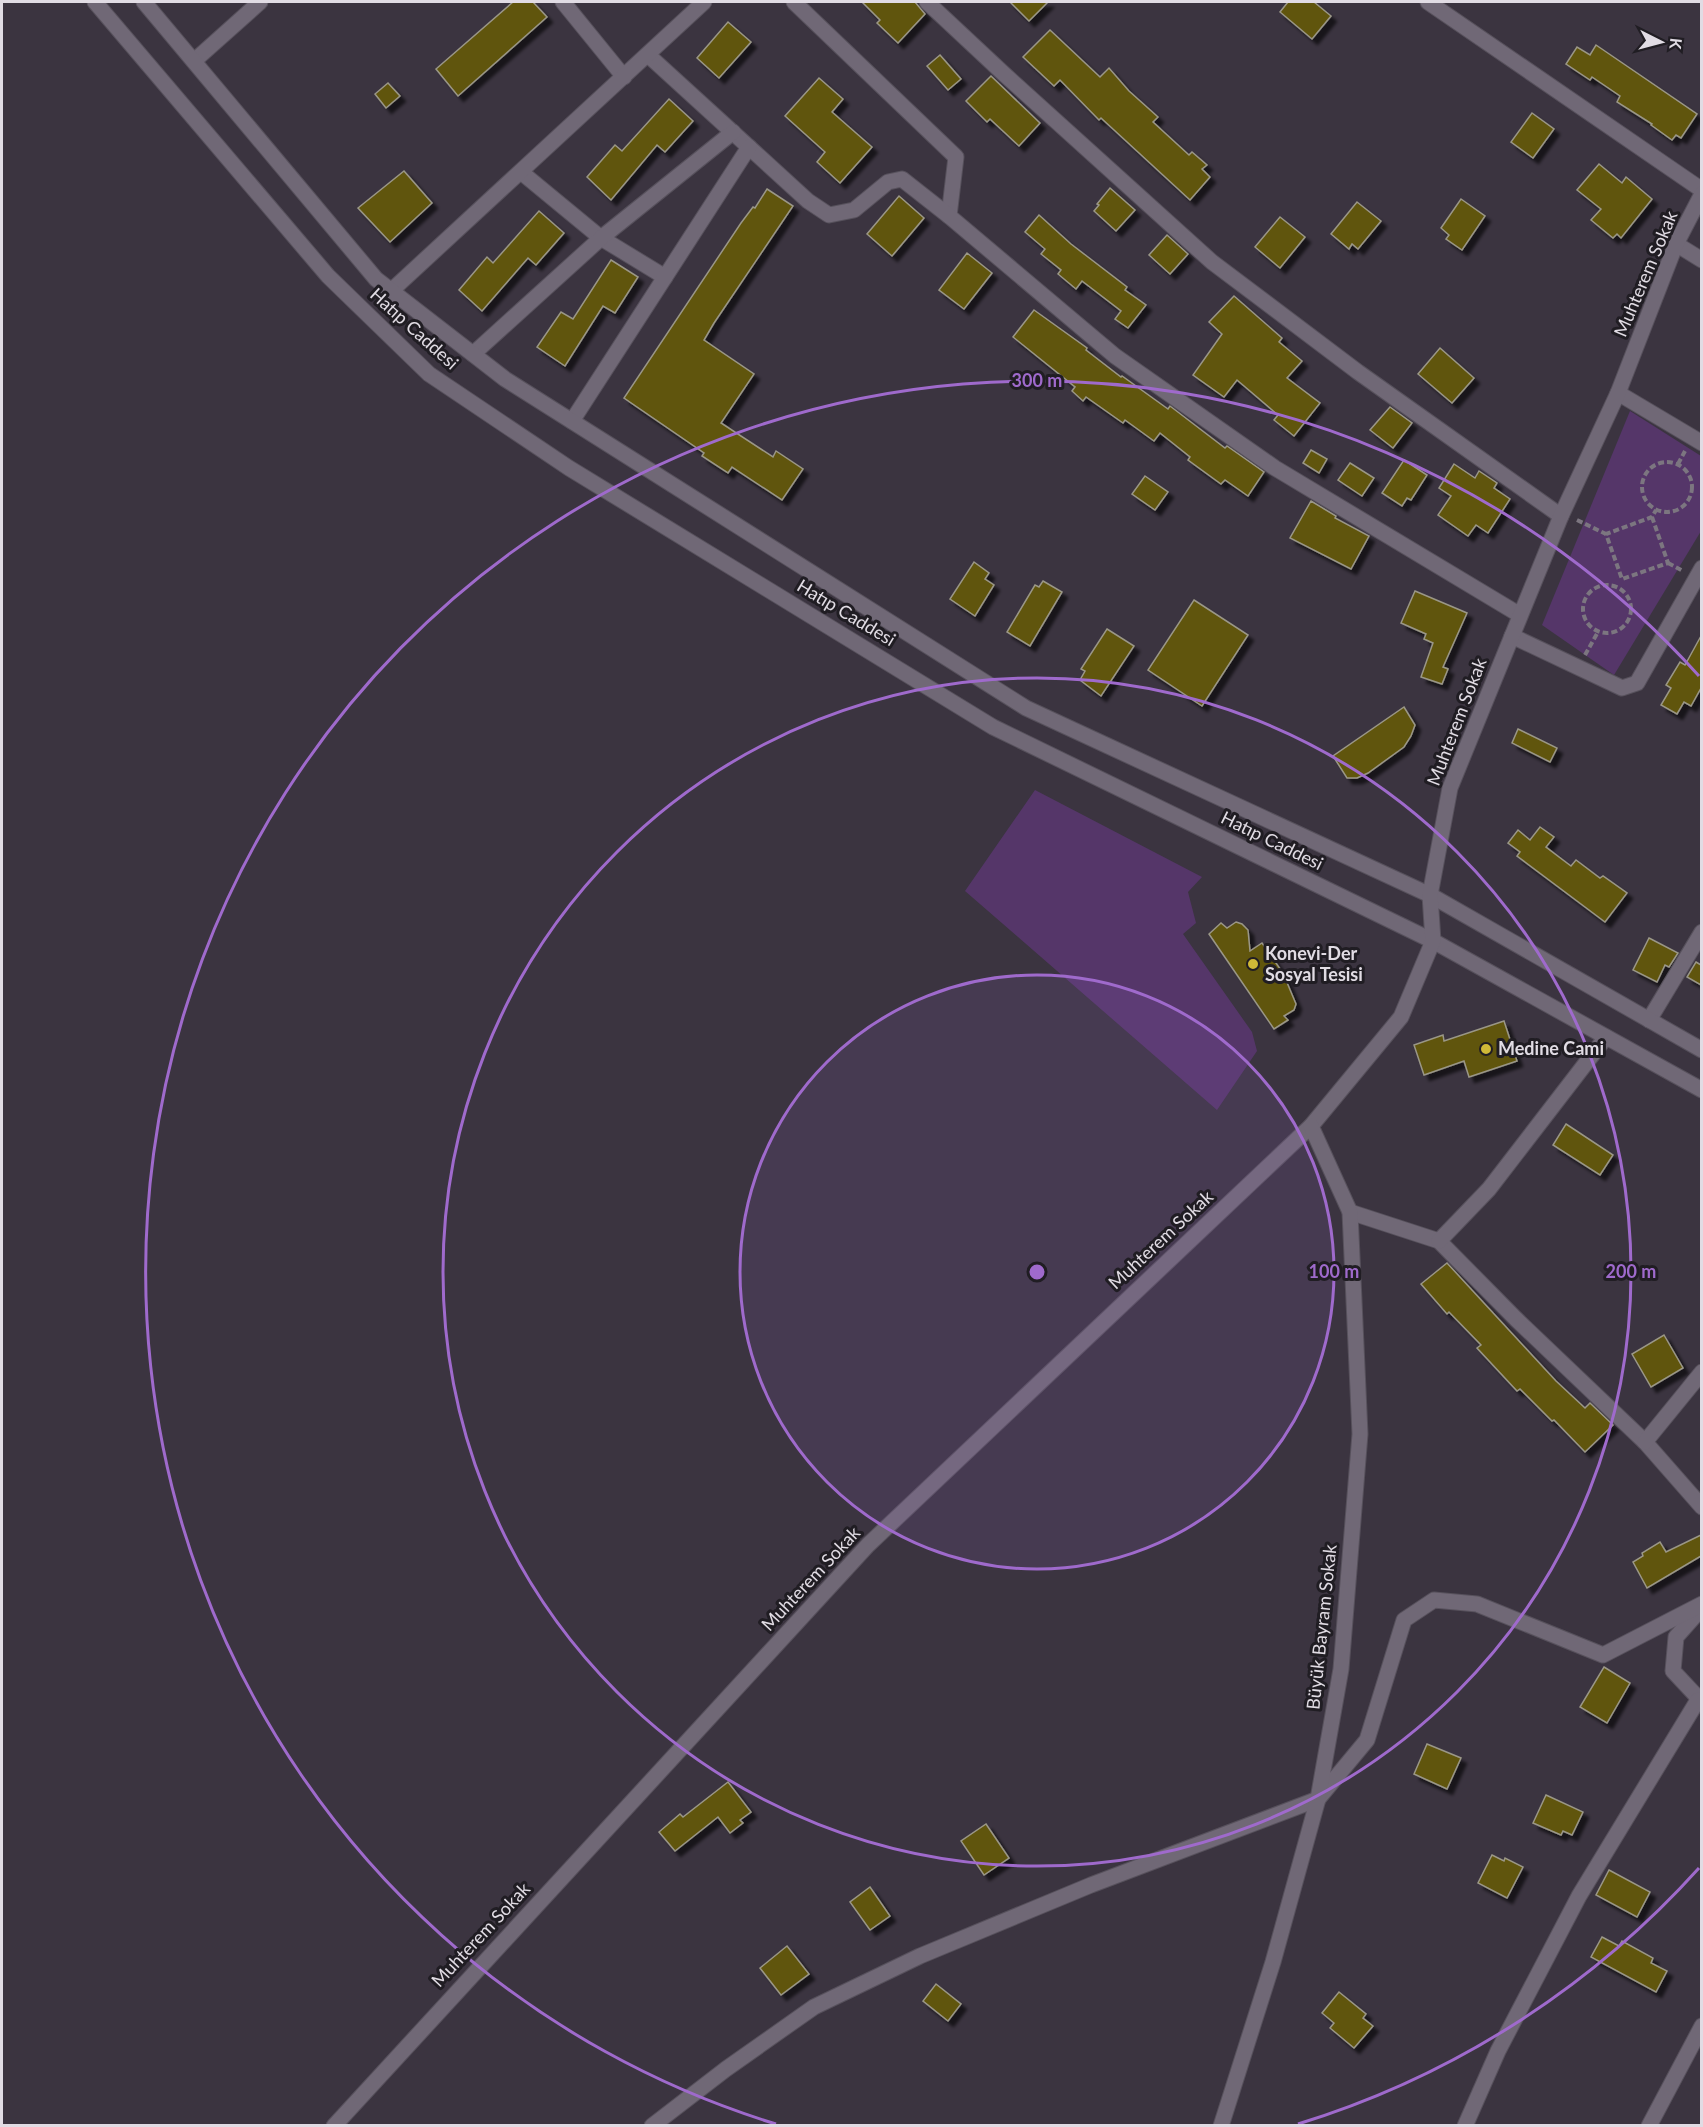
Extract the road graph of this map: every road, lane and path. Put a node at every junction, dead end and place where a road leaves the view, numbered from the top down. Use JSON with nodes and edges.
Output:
{"nodes":[{"id":1,"x":94,"y":2,"type":"edge"},
{"id":2,"x":144,"y":2,"type":"edge"},
{"id":3,"x":260,"y":2,"type":"edge"},
{"id":4,"x":563,"y":2,"type":"edge"},
{"id":5,"x":704,"y":2,"type":"edge"},
{"id":6,"x":794,"y":2,"type":"edge"},
{"id":7,"x":927,"y":2,"type":"edge"},
{"id":8,"x":1428,"y":2,"type":"edge"},
{"id":9,"x":648,"y":55,"type":"junction"},
{"id":10,"x":194,"y":61,"type":"junction"},
{"id":11,"x":624,"y":77,"type":"junction"},
{"id":12,"x":733,"y":132,"type":"junction"},
{"id":13,"x":748,"y":147,"type":"junction"},
{"id":14,"x":521,"y":172,"type":"junction"},
{"id":15,"x":1701,"y":192,"type":"edge"},
{"id":16,"x":949,"y":216,"type":"junction"},
{"id":17,"x":601,"y":238,"type":"junction"},
{"id":18,"x":1676,"y":244,"type":"junction"},
{"id":19,"x":1701,"y":260,"type":"edge"},
{"id":20,"x":666,"y":278,"type":"junction"},
{"id":21,"x":391,"y":291,"type":"junction"},
{"id":22,"x":473,"y":354,"type":"junction"},
{"id":23,"x":1618,"y":393,"type":"junction"},
{"id":24,"x":572,"y":421,"type":"junction"},
{"id":25,"x":1701,"y":443,"type":"edge"},
{"id":26,"x":1656,"y":510,"type":"junction"},
{"id":27,"x":1561,"y":514,"type":"junction"},
{"id":28,"x":1652,"y":517,"type":"junction"},
{"id":29,"x":1606,"y":534,"type":"junction"},
{"id":30,"x":1701,"y":568,"type":"edge"},
{"id":31,"x":1622,"y":579,"type":"junction"},
{"id":32,"x":1618,"y":587,"type":"junction"},
{"id":33,"x":1521,"y":615,"type":"junction"},
{"id":34,"x":1598,"y":632,"type":"junction"},
{"id":35,"x":1512,"y":636,"type":"junction"},
{"id":36,"x":1578,"y":668,"type":"junction"},
{"id":37,"x":1430,"y":895,"type":"junction"},
{"id":38,"x":1701,"y":932,"type":"edge"},
{"id":39,"x":1433,"y":941,"type":"junction"},
{"id":40,"x":1649,"y":1020,"type":"junction"},
{"id":41,"x":1605,"y":1037,"type":"junction"},
{"id":42,"x":1701,"y":1050,"type":"edge"},
{"id":43,"x":1701,"y":1090,"type":"edge"},
{"id":44,"x":1311,"y":1126,"type":"junction"},
{"id":45,"x":1350,"y":1212,"type":"junction"},
{"id":46,"x":1439,"y":1240,"type":"junction"},
{"id":47,"x":1701,"y":1372,"type":"edge"},
{"id":48,"x":1645,"y":1442,"type":"junction"},
{"id":49,"x":1701,"y":1507,"type":"edge"},
{"id":50,"x":1701,"y":1606,"type":"edge"},
{"id":51,"x":1700,"y":1701,"type":"edge"},
{"id":52,"x":1318,"y":1799,"type":"junction"},
{"id":53,"x":1701,"y":2026,"type":"edge"},
{"id":54,"x":334,"y":2126,"type":"edge"},
{"id":55,"x":652,"y":2126,"type":"edge"},
{"id":56,"x":1221,"y":2126,"type":"edge"},
{"id":57,"x":1465,"y":2126,"type":"edge"},
{"id":58,"x":1649,"y":2126,"type":"edge"}],
"edges":[{"from":1,"to":39,"type":"street","name":"Hatıp Caddesi"},
{"from":2,"to":10,"type":"street","name":"Hatıp Caddesi"},
{"from":3,"to":10,"type":"street"},
{"from":4,"to":11,"type":"street"},
{"from":5,"to":9,"type":"street"},
{"from":6,"to":16,"type":"street"},
{"from":7,"to":27,"type":"street"},
{"from":8,"to":15,"type":"street"},
{"from":9,"to":11,"type":"street"},
{"from":9,"to":12,"type":"street"},
{"from":10,"to":21,"type":"street","name":"Hatıp Caddesi"},
{"from":11,"to":14,"type":"street"},
{"from":12,"to":13,"type":"street"},
{"from":12,"to":17,"type":"street"},
{"from":13,"to":16,"type":"street"},
{"from":13,"to":20,"type":"street"},
{"from":14,"to":17,"type":"street"},
{"from":14,"to":21,"type":"street"},
{"from":15,"to":18,"type":"street","name":"Muhterem Sokak"},
{"from":16,"to":33,"type":"street"},
{"from":17,"to":20,"type":"street"},
{"from":17,"to":22,"type":"street"},
{"from":18,"to":19,"type":"street"},
{"from":18,"to":23,"type":"street","name":"Muhterem Sokak"},
{"from":20,"to":24,"type":"street"},
{"from":21,"to":22,"type":"street","name":"Hatıp Caddesi"},
{"from":22,"to":24,"type":"street","name":"Hatıp Caddesi"},
{"from":23,"to":25,"type":"street"},
{"from":23,"to":27,"type":"street","name":"Muhterem Sokak"},
{"from":24,"to":37,"type":"street","name":"Hatıp Caddesi"},
{"from":26,"to":26,"type":"path"},
{"from":26,"to":28,"type":"path"},
{"from":27,"to":29,"type":"path"},
{"from":27,"to":33,"type":"street","name":"Muhterem Sokak"},
{"from":28,"to":29,"type":"path"},
{"from":28,"to":31,"type":"path"},
{"from":29,"to":31,"type":"path"},
{"from":30,"to":36,"type":"street"},
{"from":31,"to":32,"type":"path"},
{"from":32,"to":34,"type":"path"},
{"from":32,"to":34,"type":"path"},
{"from":33,"to":35,"type":"street","name":"Muhterem Sokak"},
{"from":34,"to":36,"type":"path"},
{"from":35,"to":36,"type":"street"},
{"from":35,"to":37,"type":"street","name":"Muhterem Sokak"},
{"from":37,"to":39,"type":"street","name":"Muhterem Sokak"},
{"from":37,"to":40,"type":"street","name":"Hatıp Caddesi"},
{"from":38,"to":40,"type":"street"},
{"from":39,"to":41,"type":"street","name":"Hatıp Caddesi"},
{"from":39,"to":44,"type":"street","name":"Muhterem Sokak"},
{"from":40,"to":42,"type":"street","name":"Hatıp Caddesi"},
{"from":41,"to":43,"type":"street","name":"Hatıp Caddesi"},
{"from":41,"to":46,"type":"street"},
{"from":44,"to":45,"type":"street","name":"Büyük Bayram Sokak"},
{"from":44,"to":54,"type":"street","name":"Muhterem Sokak"},
{"from":45,"to":46,"type":"street"},
{"from":45,"to":52,"type":"street","name":"Büyük Bayram Sokak"},
{"from":46,"to":48,"type":"street"},
{"from":47,"to":48,"type":"street"},
{"from":48,"to":49,"type":"street"},
{"from":50,"to":51,"type":"street"},
{"from":50,"to":52,"type":"street"},
{"from":51,"to":57,"type":"street"},
{"from":52,"to":55,"type":"street"},
{"from":52,"to":56,"type":"street","name":"Büyük Bayram Sokak"},
{"from":53,"to":58,"type":"street"}]}
